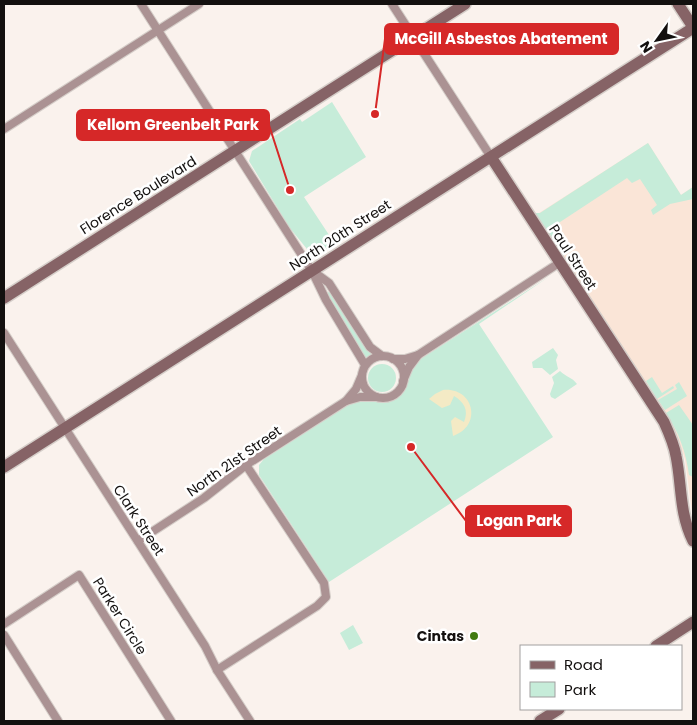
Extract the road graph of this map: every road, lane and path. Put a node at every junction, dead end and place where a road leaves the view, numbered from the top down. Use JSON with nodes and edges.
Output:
{"nodes":[{"id":1,"x":141,"y":4,"type":"edge"},
{"id":2,"x":200,"y":4,"type":"edge"},
{"id":3,"x":392,"y":4,"type":"edge"},
{"id":4,"x":465,"y":4,"type":"edge"},
{"id":5,"x":678,"y":4,"type":"edge"},
{"id":6,"x":693,"y":27,"type":"edge"},
{"id":7,"x":158,"y":30,"type":"junction"},
{"id":8,"x":413,"y":37,"type":"junction"},
{"id":9,"x":4,"y":129,"type":"edge"},
{"id":10,"x":235,"y":150,"type":"junction"},
{"id":11,"x":491,"y":157,"type":"junction"},
{"id":12,"x":560,"y":263,"type":"junction"},
{"id":13,"x":312,"y":271,"type":"junction"},
{"id":14,"x":4,"y":298,"type":"edge"},
{"id":15,"x":4,"y":333,"type":"edge"},
{"id":16,"x":418,"y":355,"type":"junction"},
{"id":17,"x":382,"y":356,"type":"junction"},
{"id":18,"x":393,"y":359,"type":"junction"},
{"id":19,"x":366,"y":365,"type":"junction"},
{"id":20,"x":362,"y":375,"type":"junction"},
{"id":21,"x":403,"y":381,"type":"junction"},
{"id":22,"x":377,"y":397,"type":"junction"},
{"id":23,"x":346,"y":401,"type":"junction"},
{"id":24,"x":65,"y":428,"type":"junction"},
{"id":25,"x":246,"y":465,"type":"junction"},
{"id":26,"x":4,"y":467,"type":"edge"},
{"id":27,"x":138,"y":541,"type":"junction"},
{"id":28,"x":693,"y":541,"type":"edge"},
{"id":29,"x":693,"y":622,"type":"edge"},
{"id":30,"x":4,"y":624,"type":"edge"},
{"id":31,"x":4,"y":635,"type":"edge"},
{"id":32,"x":658,"y":645,"type":"edge"},
{"id":33,"x":217,"y":670,"type":"junction"},
{"id":34,"x":557,"y":710,"type":"edge"},
{"id":35,"x":58,"y":721,"type":"edge"},
{"id":36,"x":171,"y":721,"type":"edge"},
{"id":37,"x":250,"y":721,"type":"edge"},
{"id":38,"x":540,"y":721,"type":"edge"}],
"edges":[{"from":1,"to":7,"type":"street"},
{"from":2,"to":7,"type":"street"},
{"from":3,"to":8,"type":"street","name":"Paul Street"},
{"from":4,"to":8,"type":"street","name":"Florence Boulevard"},
{"from":5,"to":6,"type":"street"},
{"from":6,"to":11,"type":"street","name":"North 20th Street"},
{"from":7,"to":9,"type":"street"},
{"from":7,"to":10,"type":"street"},
{"from":8,"to":10,"type":"street","name":"Florence Boulevard"},
{"from":8,"to":11,"type":"street","name":"Paul Street"},
{"from":10,"to":13,"type":"street"},
{"from":10,"to":14,"type":"street","name":"Florence Boulevard"},
{"from":11,"to":12,"type":"street","name":"Paul Street"},
{"from":11,"to":13,"type":"street","name":"North 20th Street"},
{"from":12,"to":16,"type":"street"},
{"from":12,"to":28,"type":"street","name":"Paul Street"},
{"from":13,"to":17,"type":"street"},
{"from":13,"to":19,"type":"street"},
{"from":13,"to":24,"type":"street","name":"North 20th Street"},
{"from":15,"to":24,"type":"street","name":"Clark Street"},
{"from":16,"to":18,"type":"street"},
{"from":16,"to":21,"type":"street"},
{"from":17,"to":18,"type":"street"},
{"from":17,"to":19,"type":"street"},
{"from":18,"to":21,"type":"street"},
{"from":19,"to":20,"type":"street"},
{"from":20,"to":22,"type":"street"},
{"from":20,"to":23,"type":"street"},
{"from":21,"to":22,"type":"street"},
{"from":22,"to":23,"type":"street"},
{"from":23,"to":25,"type":"street","name":"North 21st Street"},
{"from":24,"to":26,"type":"street","name":"North 20th Street"},
{"from":24,"to":27,"type":"street","name":"Clark Street"},
{"from":25,"to":27,"type":"street","name":"North 21st Street"},
{"from":25,"to":33,"type":"street"},
{"from":27,"to":33,"type":"street","name":"Clark Street"},
{"from":29,"to":32,"type":"street"},
{"from":30,"to":36,"type":"street","name":"Parker Circle"},
{"from":31,"to":35,"type":"street"},
{"from":33,"to":37,"type":"street","name":"Clark Street"},
{"from":34,"to":38,"type":"street"}]}
